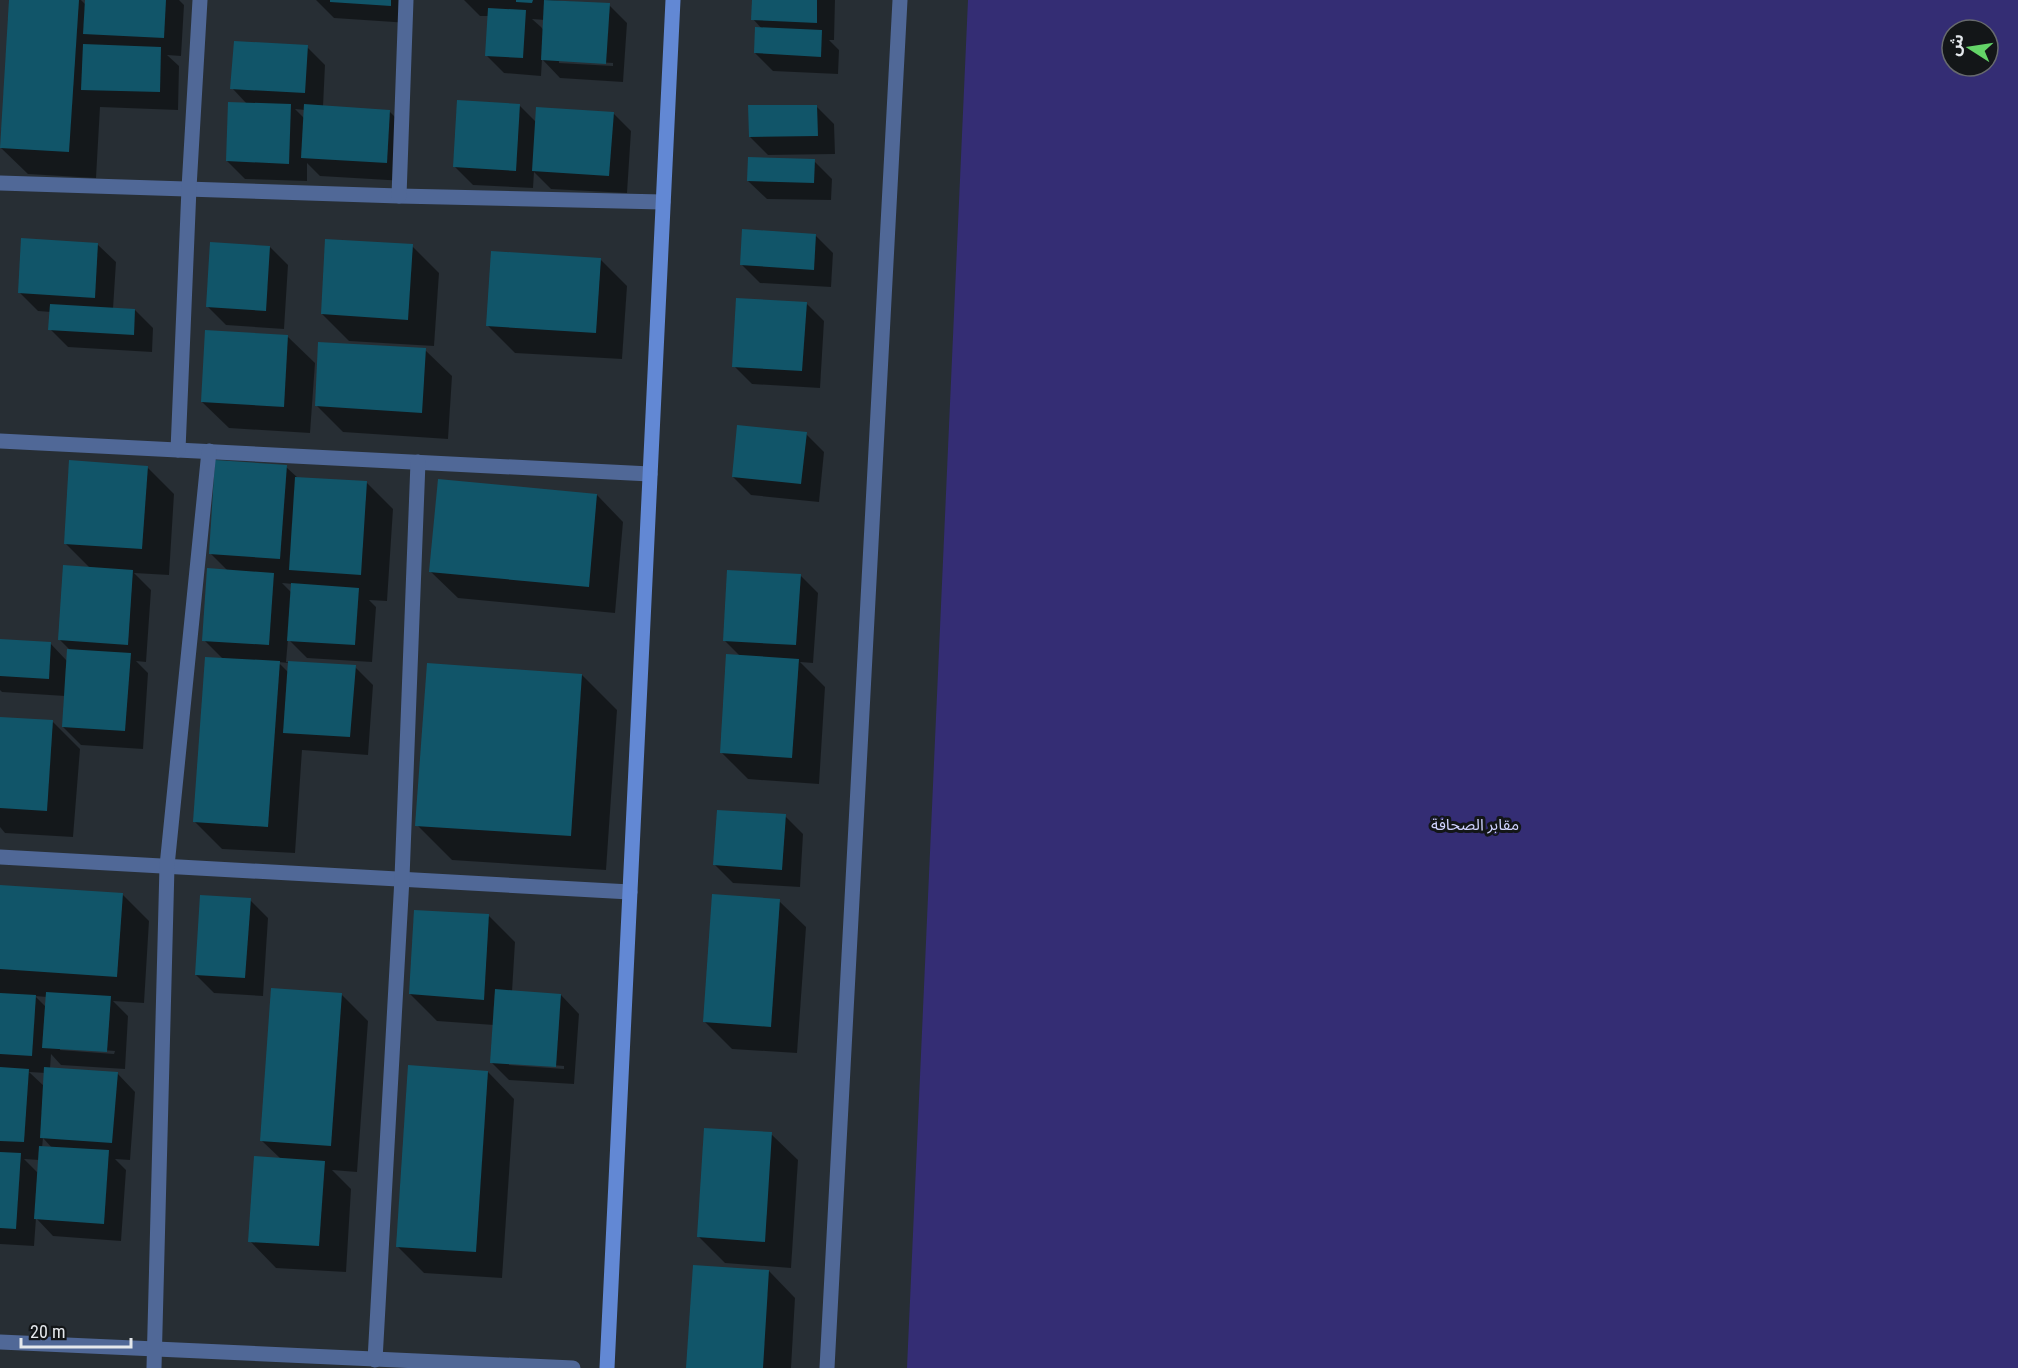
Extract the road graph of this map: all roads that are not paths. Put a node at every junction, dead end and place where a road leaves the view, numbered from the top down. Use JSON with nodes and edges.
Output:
{"nodes":[{"id":1,"x":200,"y":0,"type":"edge"},
{"id":2,"x":406,"y":0,"type":"edge"},
{"id":3,"x":673,"y":0,"type":"edge"},
{"id":4,"x":900,"y":0,"type":"edge"},
{"id":5,"x":0,"y":183,"type":"edge"},
{"id":6,"x":189,"y":188,"type":"junction"},
{"id":7,"x":399,"y":196,"type":"junction"},
{"id":8,"x":663,"y":202,"type":"junction"},
{"id":9,"x":0,"y":441,"type":"edge"},
{"id":10,"x":178,"y":450,"type":"junction"},
{"id":11,"x":210,"y":451,"type":"junction"},
{"id":12,"x":418,"y":462,"type":"junction"},
{"id":13,"x":650,"y":474,"type":"junction"},
{"id":14,"x":0,"y":857,"type":"edge"},
{"id":15,"x":168,"y":866,"type":"junction"},
{"id":16,"x":402,"y":878,"type":"junction"},
{"id":17,"x":630,"y":892,"type":"junction"},
{"id":18,"x":0,"y":1342,"type":"edge"},
{"id":19,"x":155,"y":1349,"type":"junction"},
{"id":20,"x":375,"y":1360,"type":"junction"},
{"id":21,"x":154,"y":1368,"type":"edge"},
{"id":22,"x":573,"y":1368,"type":"edge"},
{"id":23,"x":607,"y":1368,"type":"edge"},
{"id":24,"x":827,"y":1368,"type":"edge"}],
"edges":[{"from":1,"to":6,"type":"street"},
{"from":2,"to":7,"type":"street"},
{"from":3,"to":8,"type":"street"},
{"from":4,"to":24,"type":"street"},
{"from":5,"to":6,"type":"street"},
{"from":6,"to":7,"type":"street"},
{"from":6,"to":10,"type":"street"},
{"from":7,"to":8,"type":"street"},
{"from":8,"to":13,"type":"street"},
{"from":9,"to":10,"type":"street"},
{"from":10,"to":11,"type":"street"},
{"from":11,"to":12,"type":"street"},
{"from":11,"to":15,"type":"street"},
{"from":12,"to":13,"type":"street"},
{"from":12,"to":16,"type":"street"},
{"from":13,"to":17,"type":"street"},
{"from":14,"to":15,"type":"street"},
{"from":15,"to":16,"type":"street"},
{"from":15,"to":19,"type":"street"},
{"from":16,"to":17,"type":"street"},
{"from":16,"to":20,"type":"street"},
{"from":17,"to":23,"type":"street"},
{"from":18,"to":19,"type":"street"},
{"from":19,"to":20,"type":"street"},
{"from":19,"to":21,"type":"street"},
{"from":20,"to":22,"type":"street"}]}
